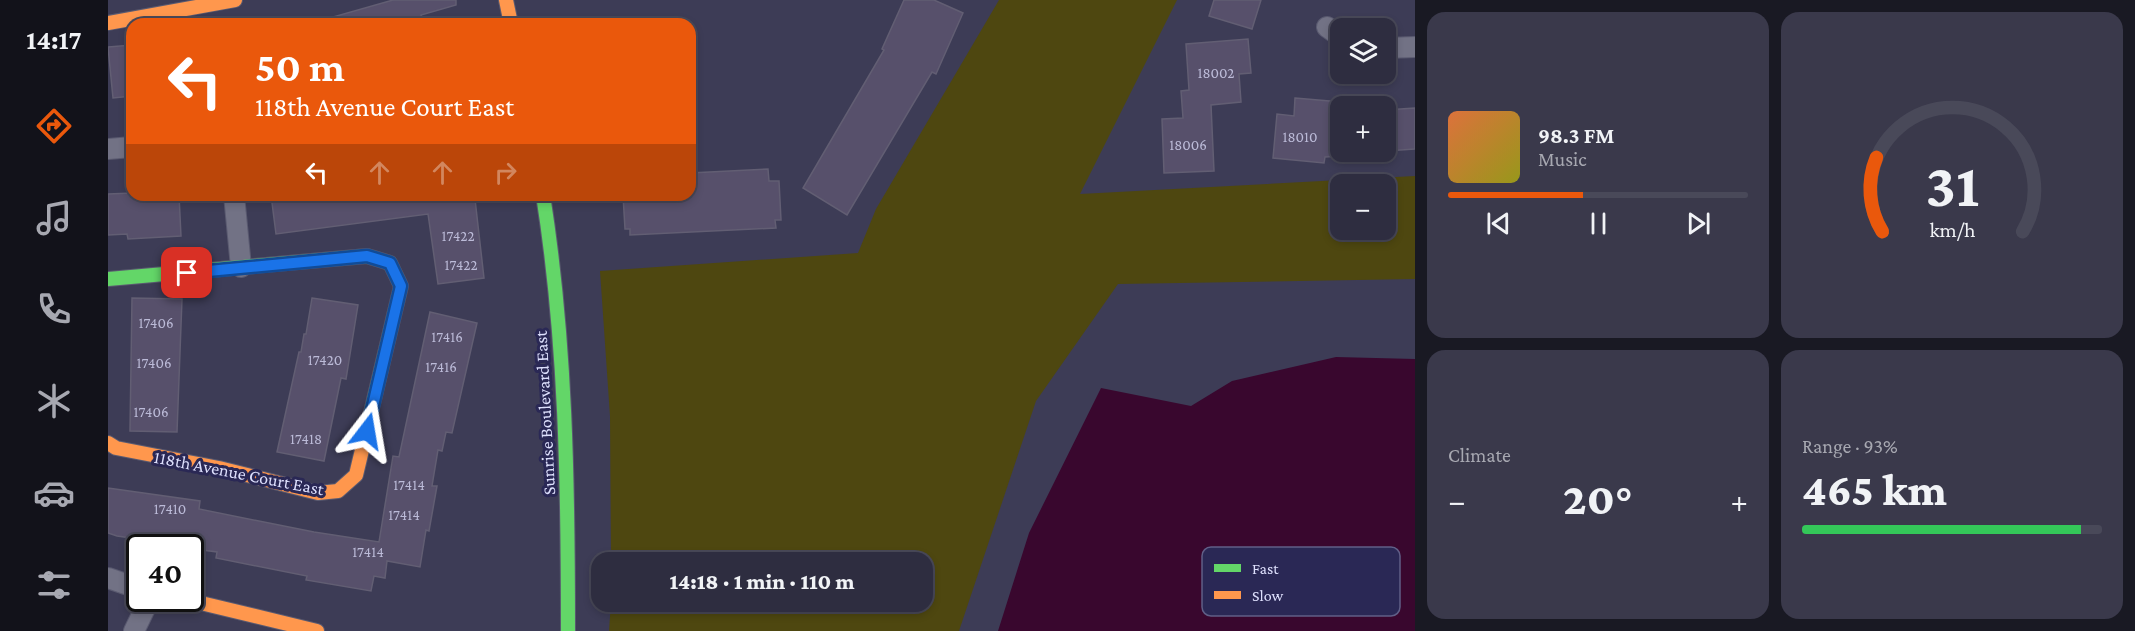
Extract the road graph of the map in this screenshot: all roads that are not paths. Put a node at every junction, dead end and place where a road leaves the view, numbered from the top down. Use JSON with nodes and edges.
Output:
{"nodes":[{"id":1,"x":235,"y":0,"type":"edge"},
{"id":2,"x":506,"y":0,"type":"edge"},
{"id":3,"x":206,"y":15,"type":"edge"},
{"id":4,"x":169,"y":18,"type":"edge"},
{"id":5,"x":510,"y":18,"type":"edge"},
{"id":6,"x":126,"y":22,"type":"edge"},
{"id":7,"x":108,"y":23,"type":"edge"},
{"id":8,"x":1415,"y":47,"type":"edge"},
{"id":9,"x":1396,"y":48,"type":"edge"},
{"id":10,"x":126,"y":148,"type":"edge"},
{"id":11,"x":108,"y":149,"type":"edge"},
{"id":12,"x":235,"y":201,"type":"edge"},
{"id":13,"x":544,"y":201,"type":"edge"},
{"id":14,"x":241,"y":267,"type":"junction"},
{"id":15,"x":108,"y":279,"type":"edge"},
{"id":16,"x":108,"y":442,"type":"edge"},
{"id":17,"x":108,"y":578,"type":"edge"},
{"id":18,"x":126,"y":584,"type":"edge"},
{"id":19,"x":204,"y":604,"type":"edge"},
{"id":20,"x":143,"y":612,"type":"edge"},
{"id":21,"x":134,"y":631,"type":"edge"},
{"id":22,"x":317,"y":631,"type":"edge"},
{"id":23,"x":568,"y":631,"type":"edge"}],
"edges":[{"from":1,"to":3,"type":"street"},
{"from":2,"to":5,"type":"street"},
{"from":3,"to":4,"type":"street"},
{"from":6,"to":7,"type":"street"},
{"from":8,"to":9,"type":"street"},
{"from":10,"to":11,"type":"street"},
{"from":12,"to":14,"type":"street"},
{"from":13,"to":23,"type":"street","name":"Sunrise Boulevard East"},
{"from":14,"to":15,"type":"street","name":"118th Avenue Court East"},
{"from":14,"to":16,"type":"street","name":"118th Avenue Court East"},
{"from":17,"to":18,"type":"street"},
{"from":19,"to":22,"type":"street"},
{"from":20,"to":21,"type":"street"}]}
